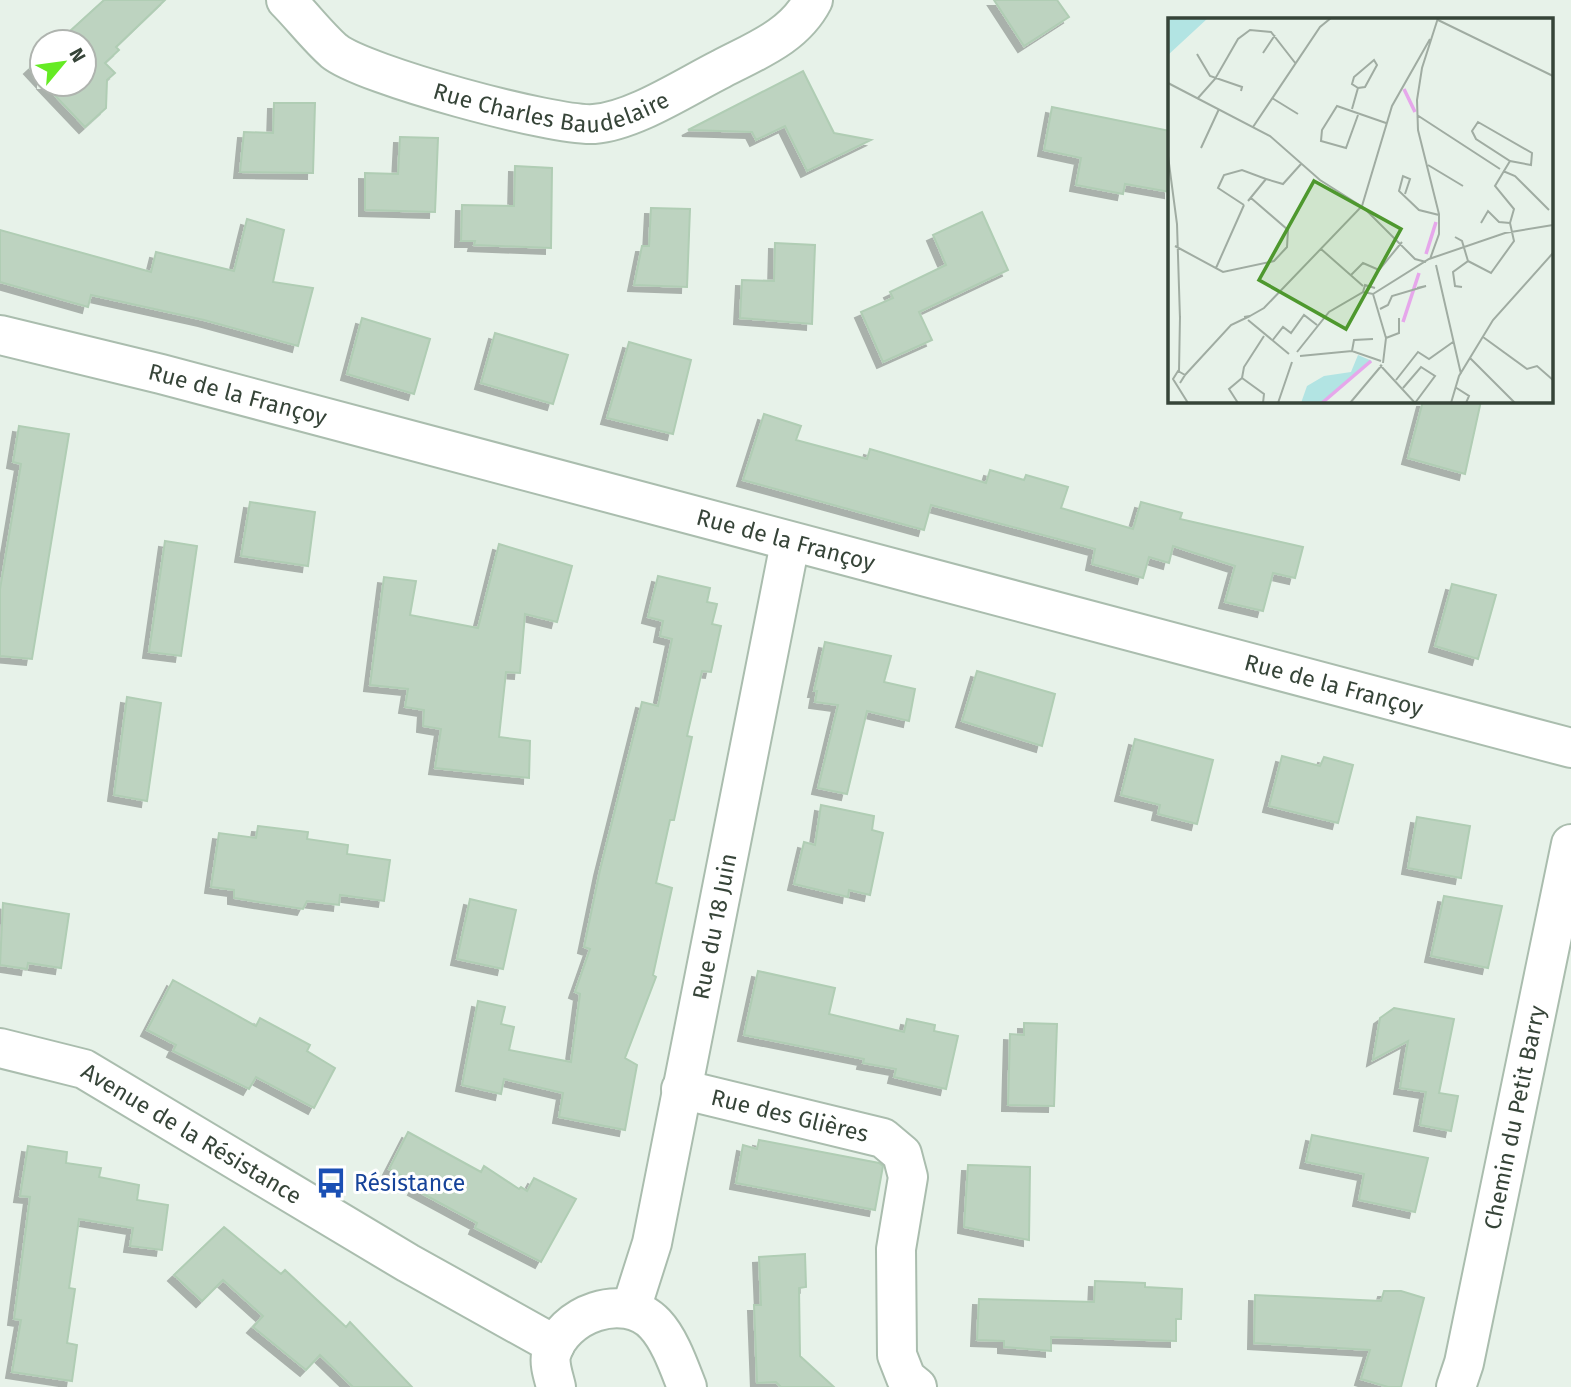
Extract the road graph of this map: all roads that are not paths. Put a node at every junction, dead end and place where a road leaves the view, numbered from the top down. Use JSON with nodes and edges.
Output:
{"nodes":[{"id":1,"x":286,"y":0,"type":"edge"},
{"id":2,"x":813,"y":0,"type":"edge"},
{"id":3,"x":0,"y":335,"type":"edge"},
{"id":4,"x":790,"y":543,"type":"junction"},
{"id":5,"x":1571,"y":748,"type":"edge"},
{"id":6,"x":1571,"y":844,"type":"edge"},
{"id":7,"x":0,"y":1048,"type":"edge"},
{"id":8,"x":681,"y":1089,"type":"junction"},
{"id":9,"x":631,"y":1309,"type":"junction"},
{"id":10,"x":555,"y":1345,"type":"junction"},
{"id":11,"x":556,"y":1387,"type":"edge"},
{"id":12,"x":687,"y":1387,"type":"edge"},
{"id":13,"x":917,"y":1387,"type":"edge"},
{"id":14,"x":1456,"y":1387,"type":"edge"}],
"edges":[{"from":1,"to":2,"type":"street","name":"Rue Charles Baudelaire"},
{"from":3,"to":4,"type":"street","name":"Rue de la Françoy"},
{"from":4,"to":5,"type":"street","name":"Rue de la Françoy"},
{"from":4,"to":8,"type":"street","name":"Rue du 18 Juin"},
{"from":6,"to":14,"type":"street","name":"Chemin du Petit Barry"},
{"from":7,"to":10,"type":"street","name":"Avenue de la Résistance"},
{"from":8,"to":9,"type":"street","name":"Rue du 18 Juin"},
{"from":8,"to":13,"type":"street","name":"Rue des Glières"},
{"from":9,"to":10,"type":"street"},
{"from":9,"to":12,"type":"street"},
{"from":10,"to":11,"type":"street"}]}
